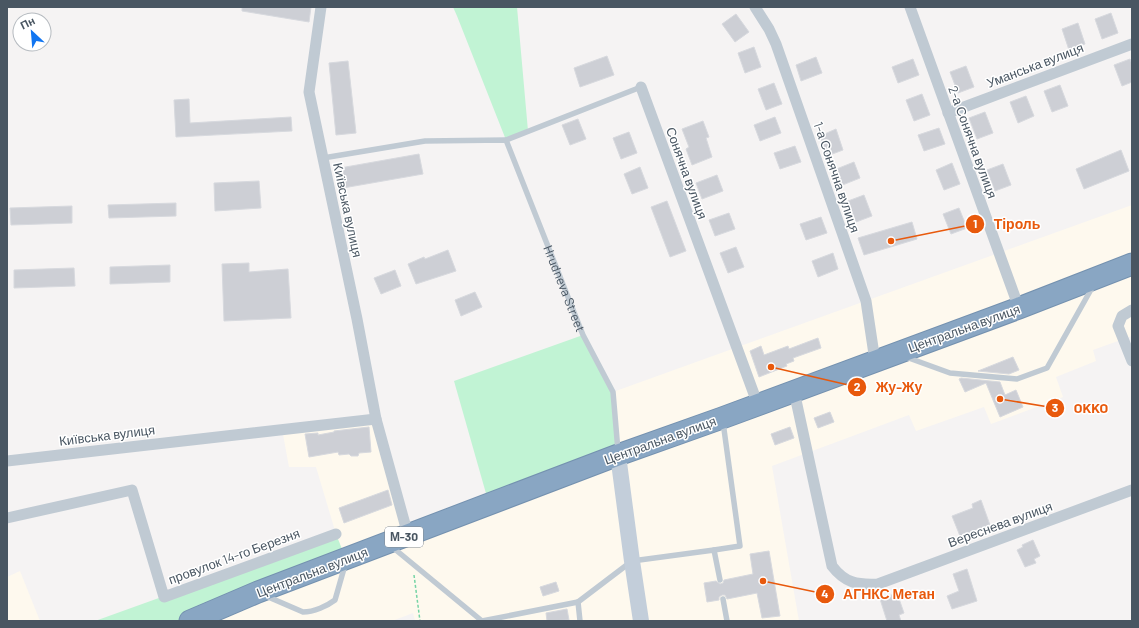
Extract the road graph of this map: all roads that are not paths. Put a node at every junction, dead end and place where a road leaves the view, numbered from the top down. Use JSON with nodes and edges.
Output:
{"nodes":[{"id":1,"x":321,"y":7,"type":"edge"},
{"id":2,"x":755,"y":7,"type":"edge"},
{"id":3,"x":910,"y":7,"type":"edge"},
{"id":4,"x":1132,"y":44,"type":"edge"},
{"id":5,"x":641,"y":87,"type":"joint"},
{"id":6,"x":948,"y":113,"type":"junction"},
{"id":7,"x":506,"y":140,"type":"junction"},
{"id":8,"x":323,"y":158,"type":"junction"},
{"id":9,"x":1132,"y":264,"type":"edge"},
{"id":10,"x":1098,"y":277,"type":"junction"},
{"id":11,"x":1019,"y":308,"type":"junction"},
{"id":12,"x":1132,"y":310,"type":"edge"},
{"id":13,"x":897,"y":353,"type":"junction"},
{"id":14,"x":875,"y":361,"type":"junction"},
{"id":15,"x":1132,"y":361,"type":"edge"},
{"id":16,"x":794,"y":391,"type":"junction"},
{"id":17,"x":758,"y":405,"type":"junction"},
{"id":18,"x":722,"y":418,"type":"junction"},
{"id":19,"x":376,"y":419,"type":"junction"},
{"id":20,"x":618,"y":455,"type":"junction"},
{"id":21,"x":7,"y":461,"type":"edge"},
{"id":22,"x":1132,"y":490,"type":"edge"},
{"id":23,"x":7,"y":518,"type":"edge"},
{"id":24,"x":336,"y":534,"type":"dead end"},
{"id":25,"x":408,"y":535,"type":"junction"},
{"id":26,"x":387,"y":543,"type":"junction"},
{"id":27,"x":714,"y":550,"type":"junction"},
{"id":28,"x":346,"y":559,"type":"junction"},
{"id":29,"x":632,"y":561,"type":"junction"},
{"id":30,"x":720,"y":580,"type":"dead end"},
{"id":31,"x":258,"y":592,"type":"junction"},
{"id":32,"x":723,"y":599,"type":"dead end"},
{"id":33,"x":578,"y":602,"type":"junction"},
{"id":34,"x":190,"y":621,"type":"edge"},
{"id":35,"x":482,"y":621,"type":"edge"},
{"id":36,"x":580,"y":621,"type":"edge"},
{"id":37,"x":641,"y":621,"type":"edge"},
{"id":38,"x":727,"y":621,"type":"edge"}],
"edges":[{"from":1,"to":8,"type":"street","name":"Київська вулиця"},
{"from":2,"to":14,"type":"street","name":"1-а Сонячна вулиця"},
{"from":3,"to":6,"type":"street","name":"2-а Сонячна вулиця"},
{"from":4,"to":6,"type":"street","name":"Уманська вулиця"},
{"from":5,"to":7,"type":"lane","name":"Сонячна вулиця"},
{"from":5,"to":17,"type":"street","name":"Сонячна вулиця"},
{"from":6,"to":11,"type":"street","name":"2-а Сонячна вулиця"},
{"from":7,"to":8,"type":"lane"},
{"from":7,"to":20,"type":"lane","name":"Hrudneva Street"},
{"from":8,"to":19,"type":"street","name":"Київська вулиця"},
{"from":9,"to":10,"type":"highway","name":"Центральна вулиця","number":"М-30"},
{"from":10,"to":11,"type":"highway","name":"Центральна вулиця","number":"М-30"},
{"from":10,"to":13,"type":"lane"},
{"from":11,"to":13,"type":"highway","name":"Центральна вулиця","number":"М-30"},
{"from":12,"to":15,"type":"street"},
{"from":13,"to":14,"type":"highway","name":"Центральна вулиця","number":"М-30"},
{"from":14,"to":16,"type":"highway","name":"Центральна вулиця","number":"М-30"},
{"from":16,"to":17,"type":"highway","name":"Центральна вулиця","number":"М-30"},
{"from":16,"to":22,"type":"street","name":"Вереснева вулиця"},
{"from":17,"to":18,"type":"highway","name":"Центральна вулиця","number":"М-30"},
{"from":18,"to":20,"type":"highway","name":"Центральна вулиця","number":"М-30"},
{"from":18,"to":27,"type":"lane"},
{"from":19,"to":21,"type":"street","name":"Київська вулиця"},
{"from":19,"to":25,"type":"street","name":"Київська вулиця"},
{"from":20,"to":25,"type":"highway","name":"Центральна вулиця","number":"М-30"},
{"from":20,"to":29,"type":"street","name":"Hrudneva Street"},
{"from":23,"to":24,"type":"street","name":"провулок 14-го Березня"},
{"from":25,"to":26,"type":"highway","name":"Центральна вулиця","number":"М-30"},
{"from":26,"to":28,"type":"highway","name":"Центральна вулиця","number":"М-30"},
{"from":26,"to":35,"type":"lane"},
{"from":27,"to":29,"type":"lane"},
{"from":27,"to":30,"type":"lane"},
{"from":28,"to":31,"type":"highway","name":"Центральна вулиця","number":"М-30"},
{"from":28,"to":31,"type":"lane"},
{"from":29,"to":33,"type":"lane"},
{"from":29,"to":37,"type":"street","name":"Hrudneva Street"},
{"from":31,"to":34,"type":"highway","name":"Центральна вулиця","number":"М-30"},
{"from":32,"to":38,"type":"lane"},
{"from":33,"to":35,"type":"lane"},
{"from":33,"to":36,"type":"lane"}]}
